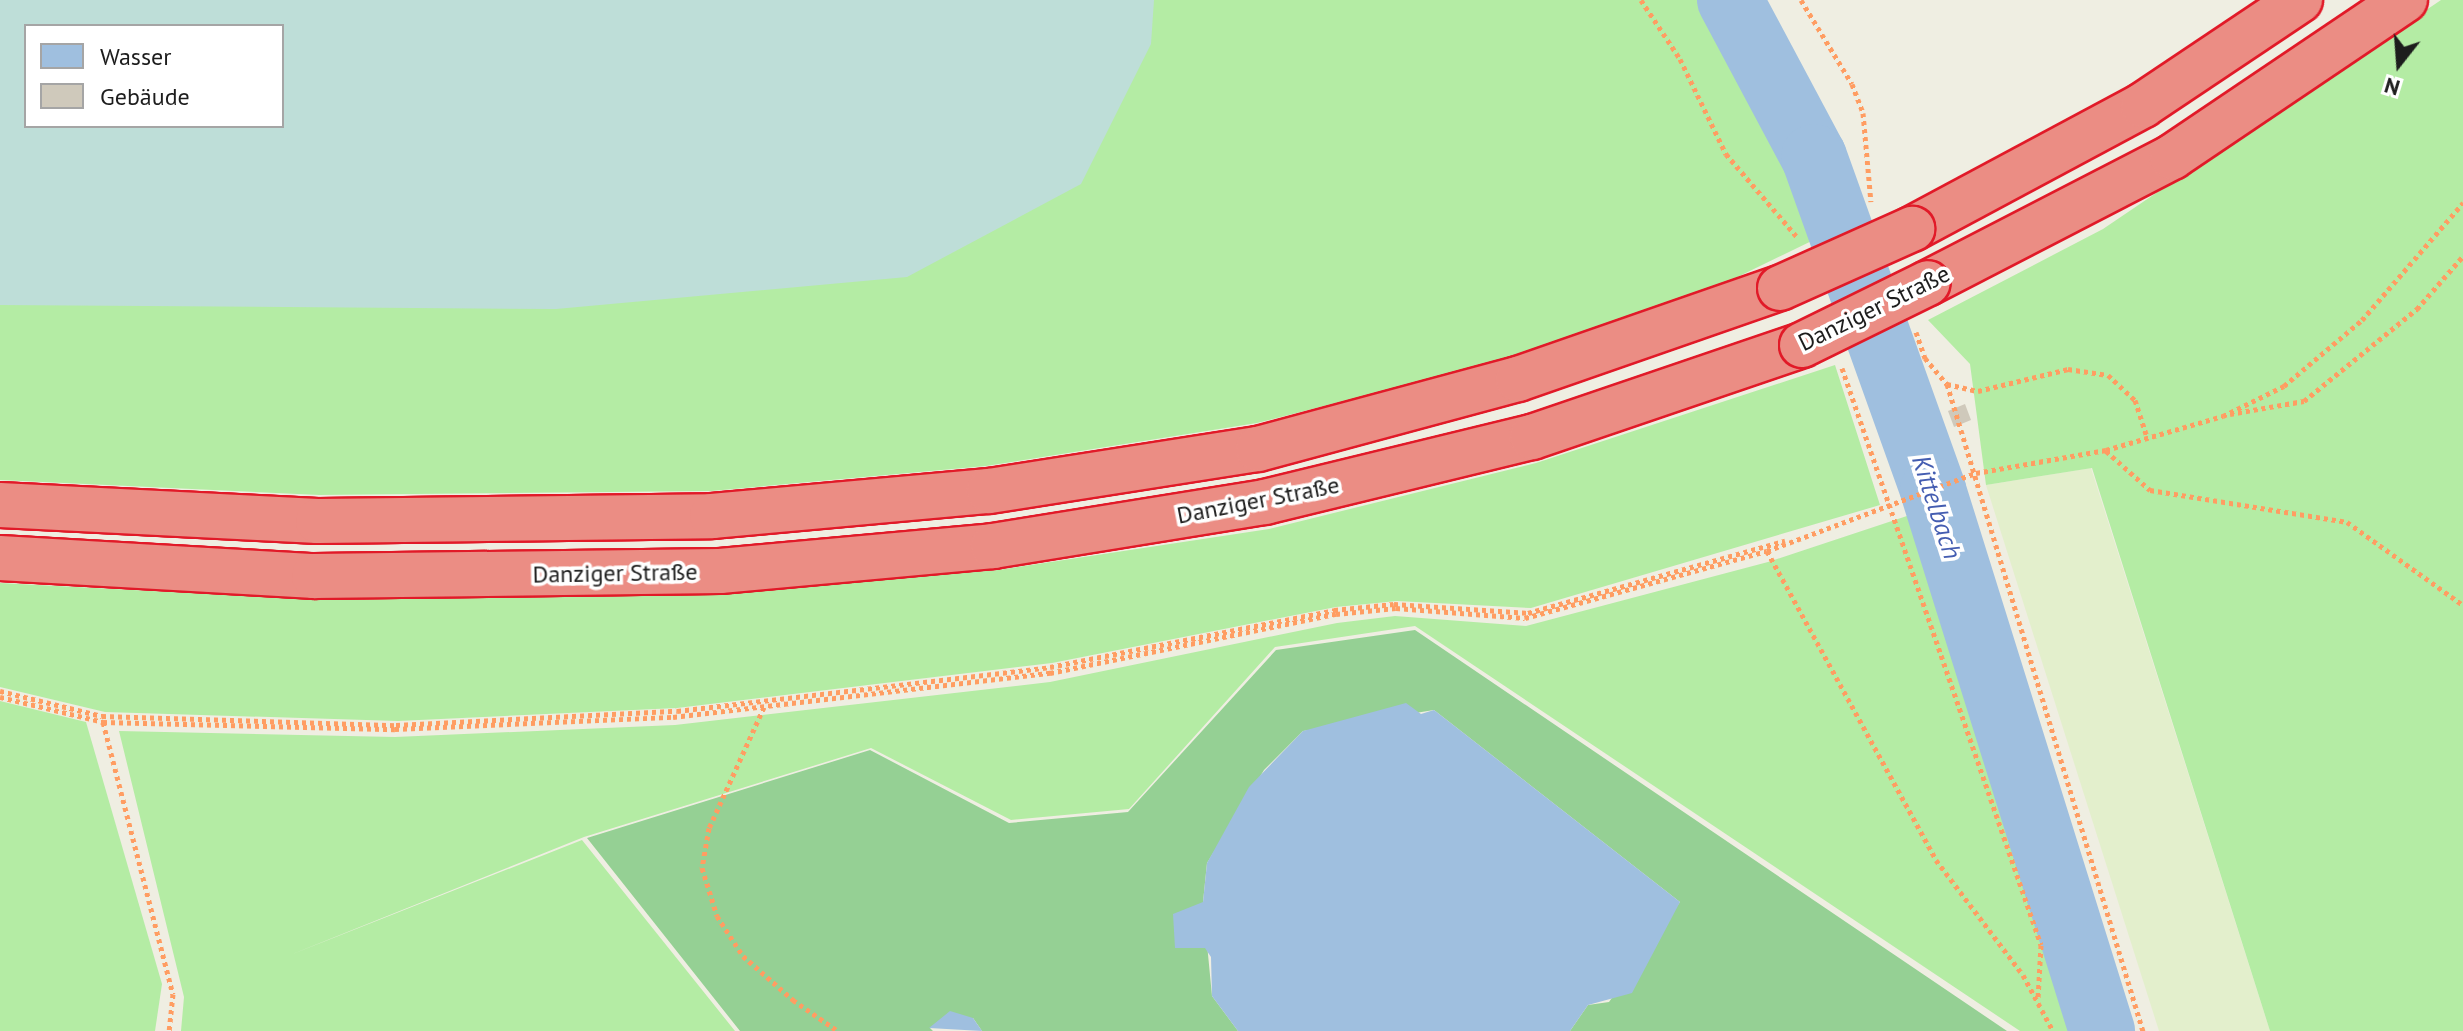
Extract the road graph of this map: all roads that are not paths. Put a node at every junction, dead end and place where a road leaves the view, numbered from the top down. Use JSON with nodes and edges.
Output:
{"nodes":[{"id":1,"x":2300,"y":0,"type":"edge"},
{"id":2,"x":2405,"y":0,"type":"edge"},
{"id":3,"x":0,"y":505,"type":"edge"},
{"id":4,"x":0,"y":558,"type":"edge"}],
"edges":[{"from":1,"to":3,"type":"highway","bridge":true},
{"from":2,"to":4,"type":"highway","name":"Danziger Straße","bridge":true}]}
